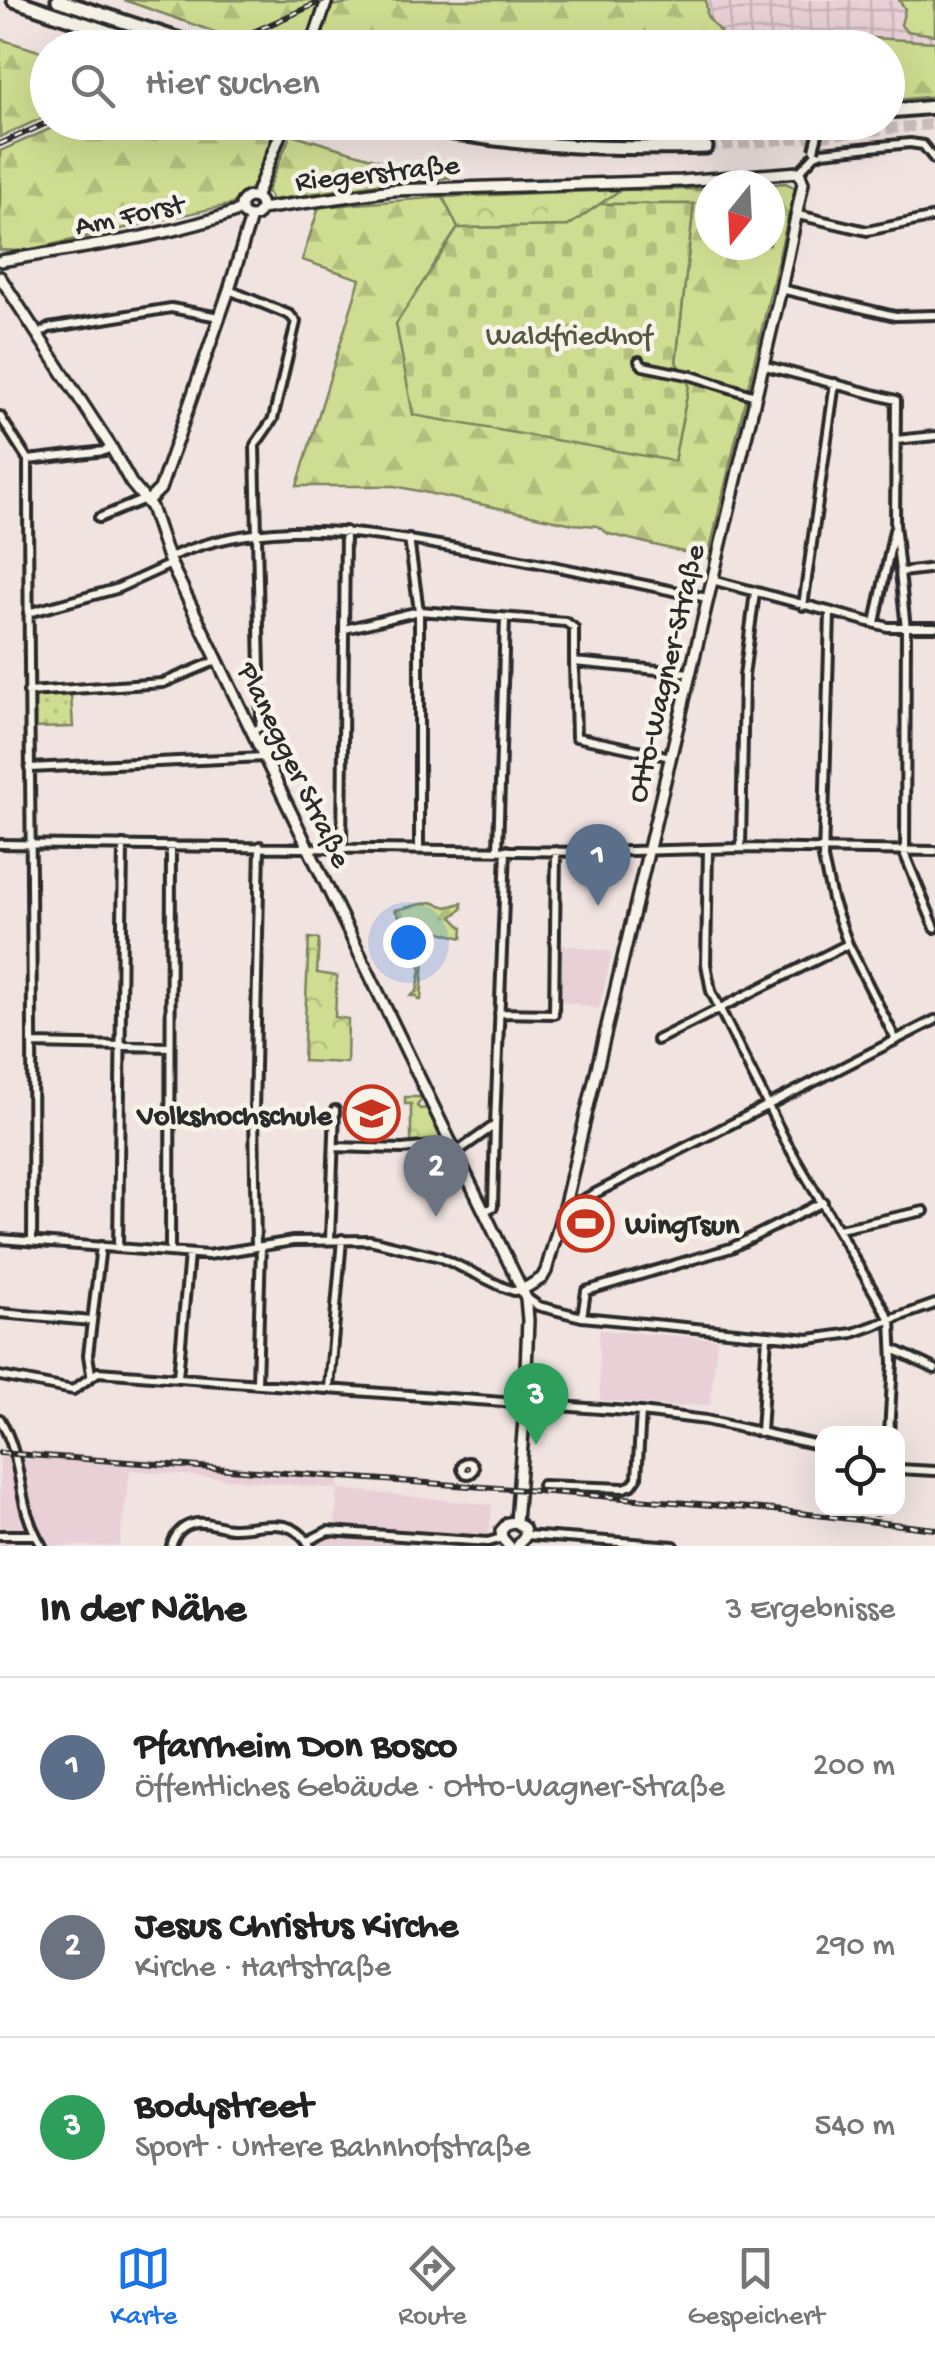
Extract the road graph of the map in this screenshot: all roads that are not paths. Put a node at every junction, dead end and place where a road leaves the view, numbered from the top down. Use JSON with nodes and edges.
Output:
{"nodes":[{"id":1,"x":14,"y":0,"type":"edge"},
{"id":2,"x":58,"y":0,"type":"edge"},
{"id":3,"x":327,"y":0,"type":"edge"},
{"id":4,"x":103,"y":30,"type":"edge"},
{"id":5,"x":150,"y":30,"type":"edge"},
{"id":6,"x":317,"y":30,"type":"edge"},
{"id":7,"x":935,"y":107,"type":"edge"},
{"id":8,"x":905,"y":110,"type":"edge"},
{"id":9,"x":278,"y":140,"type":"edge"},
{"id":10,"x":492,"y":140,"type":"edge"},
{"id":11,"x":818,"y":140,"type":"edge"},
{"id":12,"x":706,"y":147,"type":"tunnel mouth"},
{"id":13,"x":815,"y":152,"type":"junction"},
{"id":14,"x":935,"y":160,"type":"edge"},
{"id":15,"x":799,"y":172,"type":"junction"},
{"id":16,"x":256,"y":198,"type":"junction"},
{"id":17,"x":260,"y":209,"type":"junction"},
{"id":18,"x":241,"y":210,"type":"junction"},
{"id":19,"x":798,"y":215,"type":"junction"},
{"id":20,"x":935,"y":216,"type":"edge"},
{"id":21,"x":251,"y":217,"type":"junction"},
{"id":22,"x":1,"y":268,"type":"edge"},
{"id":23,"x":781,"y":289,"type":"junction"},
{"id":24,"x":229,"y":290,"type":"junction"},
{"id":25,"x":935,"y":315,"type":"edge"},
{"id":26,"x":219,"y":316,"type":"junction"},
{"id":27,"x":39,"y":334,"type":"junction"},
{"id":28,"x":639,"y":361,"type":"dead end"},
{"id":29,"x":762,"y":365,"type":"junction"},
{"id":30,"x":835,"y":383,"type":"junction"},
{"id":31,"x":755,"y":396,"type":"junction"},
{"id":32,"x":0,"y":416,"type":"edge"},
{"id":33,"x":935,"y":436,"type":"edge"},
{"id":34,"x":896,"y":440,"type":"junction"},
{"id":35,"x":111,"y":447,"type":"junction"},
{"id":36,"x":28,"y":460,"type":"junction"},
{"id":37,"x":146,"y":501,"type":"junction"},
{"id":38,"x":99,"y":518,"type":"dead end"},
{"id":39,"x":895,"y":524,"type":"junction"},
{"id":40,"x":257,"y":532,"type":"junction"},
{"id":41,"x":345,"y":532,"type":"junction"},
{"id":42,"x":409,"y":539,"type":"junction"},
{"id":43,"x":170,"y":561,"type":"junction"},
{"id":44,"x":935,"y":568,"type":"edge"},
{"id":45,"x":901,"y":572,"type":"junction"},
{"id":46,"x":711,"y":580,"type":"junction"},
{"id":47,"x":755,"y":592,"type":"junction"},
{"id":48,"x":707,"y":598,"type":"junction"},
{"id":49,"x":803,"y":606,"type":"junction"},
{"id":50,"x":418,"y":611,"type":"junction"},
{"id":51,"x":28,"y":613,"type":"junction"},
{"id":52,"x":830,"y":613,"type":"junction"},
{"id":53,"x":505,"y":618,"type":"junction"},
{"id":54,"x":875,"y":624,"type":"junction"},
{"id":55,"x":935,"y":627,"type":"edge"},
{"id":56,"x":345,"y":629,"type":"junction"},
{"id":57,"x":906,"y":629,"type":"junction"},
{"id":58,"x":218,"y":660,"type":"junction"},
{"id":59,"x":574,"y":662,"type":"junction"},
{"id":60,"x":690,"y":672,"type":"junction"},
{"id":61,"x":28,"y":692,"type":"junction"},
{"id":62,"x":252,"y":732,"type":"junction"},
{"id":63,"x":670,"y":756,"type":"junction"},
{"id":64,"x":264,"y":757,"type":"junction"},
{"id":65,"x":29,"y":768,"type":"junction"},
{"id":66,"x":0,"y":844,"type":"edge"},
{"id":67,"x":31,"y":844,"type":"junction"},
{"id":68,"x":124,"y":845,"type":"junction"},
{"id":69,"x":171,"y":846,"type":"junction"},
{"id":70,"x":260,"y":846,"type":"junction"},
{"id":71,"x":310,"y":848,"type":"junction"},
{"id":72,"x":419,"y":848,"type":"junction"},
{"id":73,"x":708,"y":848,"type":"junction"},
{"id":74,"x":741,"y":848,"type":"junction"},
{"id":75,"x":342,"y":849,"type":"junction"},
{"id":76,"x":647,"y":849,"type":"junction"},
{"id":77,"x":822,"y":849,"type":"junction"},
{"id":78,"x":502,"y":850,"type":"junction"},
{"id":79,"x":556,"y":850,"type":"junction"},
{"id":80,"x":905,"y":850,"type":"junction"},
{"id":81,"x":935,"y":851,"type":"edge"},
{"id":82,"x":935,"y":928,"type":"edge"},
{"id":83,"x":848,"y":944,"type":"junction"},
{"id":84,"x":719,"y":1009,"type":"junction"},
{"id":85,"x":499,"y":1013,"type":"junction"},
{"id":86,"x":935,"y":1020,"type":"edge"},
{"id":87,"x":657,"y":1040,"type":"dead end"},
{"id":88,"x":896,"y":1040,"type":"junction"},
{"id":89,"x":34,"y":1044,"type":"junction"},
{"id":90,"x":120,"y":1046,"type":"junction"},
{"id":91,"x":170,"y":1047,"type":"junction"},
{"id":92,"x":768,"y":1108,"type":"junction"},
{"id":93,"x":335,"y":1110,"type":"dead end"},
{"id":94,"x":496,"y":1127,"type":"junction"},
{"id":95,"x":334,"y":1148,"type":"junction"},
{"id":96,"x":455,"y":1148,"type":"junction"},
{"id":97,"x":566,"y":1200,"type":"junction"},
{"id":98,"x":824,"y":1202,"type":"junction"},
{"id":99,"x":484,"y":1210,"type":"junction"},
{"id":100,"x":924,"y":1211,"type":"dead end"},
{"id":101,"x":839,"y":1228,"type":"junction"},
{"id":102,"x":0,"y":1239,"type":"edge"},
{"id":103,"x":330,"y":1239,"type":"junction"},
{"id":104,"x":342,"y":1239,"type":"junction"},
{"id":105,"x":32,"y":1241,"type":"junction"},
{"id":106,"x":101,"y":1246,"type":"junction"},
{"id":107,"x":259,"y":1247,"type":"junction"},
{"id":108,"x":118,"y":1248,"type":"junction"},
{"id":109,"x":170,"y":1252,"type":"junction"},
{"id":110,"x":189,"y":1254,"type":"junction"},
{"id":111,"x":524,"y":1294,"type":"junction"},
{"id":112,"x":934,"y":1306,"type":"edge"},
{"id":113,"x":0,"y":1314,"type":"edge"},
{"id":114,"x":582,"y":1317,"type":"junction"},
{"id":115,"x":890,"y":1321,"type":"junction"},
{"id":116,"x":92,"y":1322,"type":"junction"},
{"id":117,"x":767,"y":1336,"type":"junction"},
{"id":118,"x":893,"y":1348,"type":"junction"},
{"id":119,"x":935,"y":1369,"type":"edge"},
{"id":120,"x":91,"y":1374,"type":"junction"},
{"id":121,"x":0,"y":1376,"type":"edge"},
{"id":122,"x":178,"y":1377,"type":"junction"},
{"id":123,"x":257,"y":1383,"type":"junction"},
{"id":124,"x":328,"y":1388,"type":"junction"},
{"id":125,"x":525,"y":1402,"type":"junction"},
{"id":126,"x":641,"y":1412,"type":"junction"},
{"id":127,"x":0,"y":1420,"type":"edge"},
{"id":128,"x":889,"y":1426,"type":"edge"},
{"id":129,"x":761,"y":1432,"type":"junction"},
{"id":130,"x":815,"y":1444,"type":"edge"},
{"id":131,"x":905,"y":1469,"type":"edge"},
{"id":132,"x":935,"y":1471,"type":"edge"},
{"id":133,"x":542,"y":1485,"type":"dead end"},
{"id":134,"x":516,"y":1522,"type":"junction"},
{"id":135,"x":526,"y":1534,"type":"junction"},
{"id":136,"x":0,"y":1535,"type":"edge"},
{"id":137,"x":35,"y":1535,"type":"junction"},
{"id":138,"x":505,"y":1542,"type":"edge"},
{"id":139,"x":309,"y":1544,"type":"edge"},
{"id":140,"x":620,"y":1544,"type":"edge"},
{"id":141,"x":42,"y":1546,"type":"edge"},
{"id":142,"x":171,"y":1546,"type":"edge"},
{"id":143,"x":518,"y":1546,"type":"edge"},
{"id":144,"x":674,"y":1546,"type":"edge"}],
"edges":[{"from":1,"to":4,"type":"highway"},
{"from":2,"to":5,"type":"highway"},
{"from":3,"to":6,"type":"street"},
{"from":7,"to":8,"type":"highway"},
{"from":9,"to":16,"type":"street"},
{"from":10,"to":12,"type":"highway"},
{"from":11,"to":13,"type":"street","bridge":true},
{"from":13,"to":14,"type":"street"},
{"from":13,"to":15,"type":"street"},
{"from":15,"to":17,"type":"street","name":"Riegerstraße"},
{"from":15,"to":19,"type":"street","name":"Otto-Wagner-Straße"},
{"from":16,"to":17,"type":"street"},
{"from":16,"to":18,"type":"street"},
{"from":17,"to":21,"type":"street"},
{"from":18,"to":21,"type":"street"},
{"from":18,"to":22,"type":"street","name":"Am Forst"},
{"from":19,"to":20,"type":"street"},
{"from":19,"to":23,"type":"street","name":"Otto-Wagner-Straße"},
{"from":21,"to":24,"type":"street"},
{"from":22,"to":27,"type":"street","name":"Planegger Straße"},
{"from":23,"to":25,"type":"street"},
{"from":23,"to":29,"type":"street","name":"Otto-Wagner-Straße"},
{"from":24,"to":26,"type":"street"},
{"from":24,"to":40,"type":"street"},
{"from":26,"to":27,"type":"street"},
{"from":26,"to":37,"type":"street"},
{"from":27,"to":35,"type":"street","name":"Planegger Straße"},
{"from":28,"to":31,"type":"street"},
{"from":29,"to":30,"type":"street"},
{"from":29,"to":31,"type":"street","name":"Otto-Wagner-Straße"},
{"from":30,"to":34,"type":"street"},
{"from":30,"to":49,"type":"street"},
{"from":31,"to":46,"type":"street","name":"Otto-Wagner-Straße"},
{"from":32,"to":36,"type":"street"},
{"from":33,"to":34,"type":"street"},
{"from":34,"to":39,"type":"street"},
{"from":35,"to":36,"type":"street"},
{"from":35,"to":37,"type":"street","name":"Planegger Straße"},
{"from":36,"to":51,"type":"street"},
{"from":37,"to":38,"type":"street"},
{"from":37,"to":43,"type":"street","name":"Planegger Straße"},
{"from":39,"to":45,"type":"street"},
{"from":39,"to":54,"type":"street"},
{"from":40,"to":41,"type":"street"},
{"from":40,"to":43,"type":"street"},
{"from":40,"to":62,"type":"street"},
{"from":41,"to":42,"type":"street"},
{"from":41,"to":56,"type":"street"},
{"from":42,"to":48,"type":"street"},
{"from":42,"to":50,"type":"street"},
{"from":43,"to":51,"type":"street"},
{"from":43,"to":58,"type":"street","name":"Planegger Straße"},
{"from":44,"to":45,"type":"street"},
{"from":45,"to":57,"type":"street"},
{"from":46,"to":47,"type":"street"},
{"from":46,"to":48,"type":"street","name":"Otto-Wagner-Straße"},
{"from":47,"to":49,"type":"street"},
{"from":47,"to":74,"type":"street"},
{"from":48,"to":60,"type":"street","name":"Otto-Wagner-Straße"},
{"from":49,"to":52,"type":"street"},
{"from":50,"to":53,"type":"street"},
{"from":50,"to":56,"type":"street"},
{"from":50,"to":72,"type":"street"},
{"from":51,"to":61,"type":"street"},
{"from":52,"to":54,"type":"street"},
{"from":52,"to":77,"type":"street"},
{"from":53,"to":59,"type":"street"},
{"from":53,"to":78,"type":"street"},
{"from":54,"to":57,"type":"street"},
{"from":55,"to":57,"type":"street"},
{"from":56,"to":75,"type":"street"},
{"from":57,"to":80,"type":"street"},
{"from":58,"to":61,"type":"street"},
{"from":58,"to":62,"type":"street","name":"Planegger Straße"},
{"from":59,"to":60,"type":"street"},
{"from":59,"to":63,"type":"street"},
{"from":60,"to":63,"type":"street","name":"Otto-Wagner-Straße"},
{"from":61,"to":65,"type":"street"},
{"from":62,"to":64,"type":"street","name":"Planegger Straße"},
{"from":63,"to":76,"type":"street","name":"Otto-Wagner-Straße"},
{"from":64,"to":65,"type":"street"},
{"from":64,"to":71,"type":"street","name":"Planegger Straße"},
{"from":65,"to":67,"type":"street"},
{"from":66,"to":67,"type":"street"},
{"from":67,"to":68,"type":"street"},
{"from":67,"to":89,"type":"street"},
{"from":68,"to":69,"type":"street"},
{"from":68,"to":90,"type":"street"},
{"from":69,"to":70,"type":"street"},
{"from":69,"to":91,"type":"street"},
{"from":70,"to":71,"type":"street"},
{"from":70,"to":107,"type":"street"},
{"from":71,"to":75,"type":"street"},
{"from":71,"to":96,"type":"street","name":"Planegger Straße"},
{"from":72,"to":75,"type":"street"},
{"from":72,"to":78,"type":"street"},
{"from":73,"to":74,"type":"street"},
{"from":73,"to":76,"type":"street"},
{"from":73,"to":84,"type":"street"},
{"from":74,"to":77,"type":"street"},
{"from":76,"to":79,"type":"street"},
{"from":76,"to":97,"type":"street","name":"Otto-Wagner-Straße"},
{"from":77,"to":80,"type":"street"},
{"from":77,"to":83,"type":"street"},
{"from":78,"to":79,"type":"street"},
{"from":78,"to":85,"type":"street"},
{"from":79,"to":85,"type":"street"},
{"from":80,"to":81,"type":"street"},
{"from":80,"to":82,"type":"street"},
{"from":83,"to":84,"type":"street"},
{"from":83,"to":88,"type":"street"},
{"from":84,"to":87,"type":"street"},
{"from":84,"to":92,"type":"street"},
{"from":85,"to":94,"type":"street"},
{"from":86,"to":88,"type":"street"},
{"from":88,"to":92,"type":"street"},
{"from":89,"to":90,"type":"street"},
{"from":89,"to":105,"type":"street"},
{"from":90,"to":91,"type":"street"},
{"from":90,"to":108,"type":"street"},
{"from":91,"to":109,"type":"street"},
{"from":92,"to":97,"type":"street"},
{"from":92,"to":98,"type":"street"},
{"from":93,"to":95,"type":"street"},
{"from":94,"to":96,"type":"street"},
{"from":94,"to":99,"type":"street"},
{"from":95,"to":96,"type":"street"},
{"from":95,"to":103,"type":"street"},
{"from":96,"to":99,"type":"street","name":"Planegger Straße"},
{"from":97,"to":111,"type":"street","name":"Otto-Wagner-Straße"},
{"from":98,"to":101,"type":"street"},
{"from":98,"to":114,"type":"street"},
{"from":99,"to":111,"type":"street","name":"Planegger Straße"},
{"from":100,"to":101,"type":"street"},
{"from":101,"to":115,"type":"street"},
{"from":102,"to":105,"type":"street"},
{"from":103,"to":104,"type":"street"},
{"from":103,"to":107,"type":"street"},
{"from":104,"to":111,"type":"street"},
{"from":104,"to":124,"type":"street"},
{"from":105,"to":106,"type":"street"},
{"from":106,"to":108,"type":"street"},
{"from":106,"to":116,"type":"street"},
{"from":107,"to":110,"type":"street"},
{"from":107,"to":123,"type":"street"},
{"from":108,"to":109,"type":"street"},
{"from":109,"to":110,"type":"street"},
{"from":110,"to":122,"type":"street"},
{"from":111,"to":114,"type":"street"},
{"from":111,"to":125,"type":"street"},
{"from":112,"to":115,"type":"street"},
{"from":113,"to":116,"type":"street"},
{"from":114,"to":117,"type":"street"},
{"from":115,"to":117,"type":"street"},
{"from":115,"to":118,"type":"street"},
{"from":116,"to":120,"type":"street"},
{"from":117,"to":129,"type":"street"},
{"from":118,"to":119,"type":"street"},
{"from":118,"to":128,"type":"street"},
{"from":120,"to":121,"type":"street"},
{"from":120,"to":122,"type":"street"},
{"from":122,"to":123,"type":"street"},
{"from":123,"to":124,"type":"street"},
{"from":124,"to":125,"type":"street"},
{"from":125,"to":126,"type":"street"},
{"from":125,"to":134,"type":"street"},
{"from":126,"to":129,"type":"street"},
{"from":126,"to":133,"type":"street"},
{"from":127,"to":137,"type":"street"},
{"from":129,"to":130,"type":"street"},
{"from":131,"to":132,"type":"street"},
{"from":134,"to":135,"type":"street"},
{"from":134,"to":138,"type":"street"},
{"from":135,"to":140,"type":"street"},
{"from":135,"to":143,"type":"street"},
{"from":136,"to":137,"type":"street"},
{"from":137,"to":141,"type":"street"},
{"from":138,"to":139,"type":"street"},
{"from":139,"to":142,"type":"street"},
{"from":140,"to":144,"type":"street"}]}
